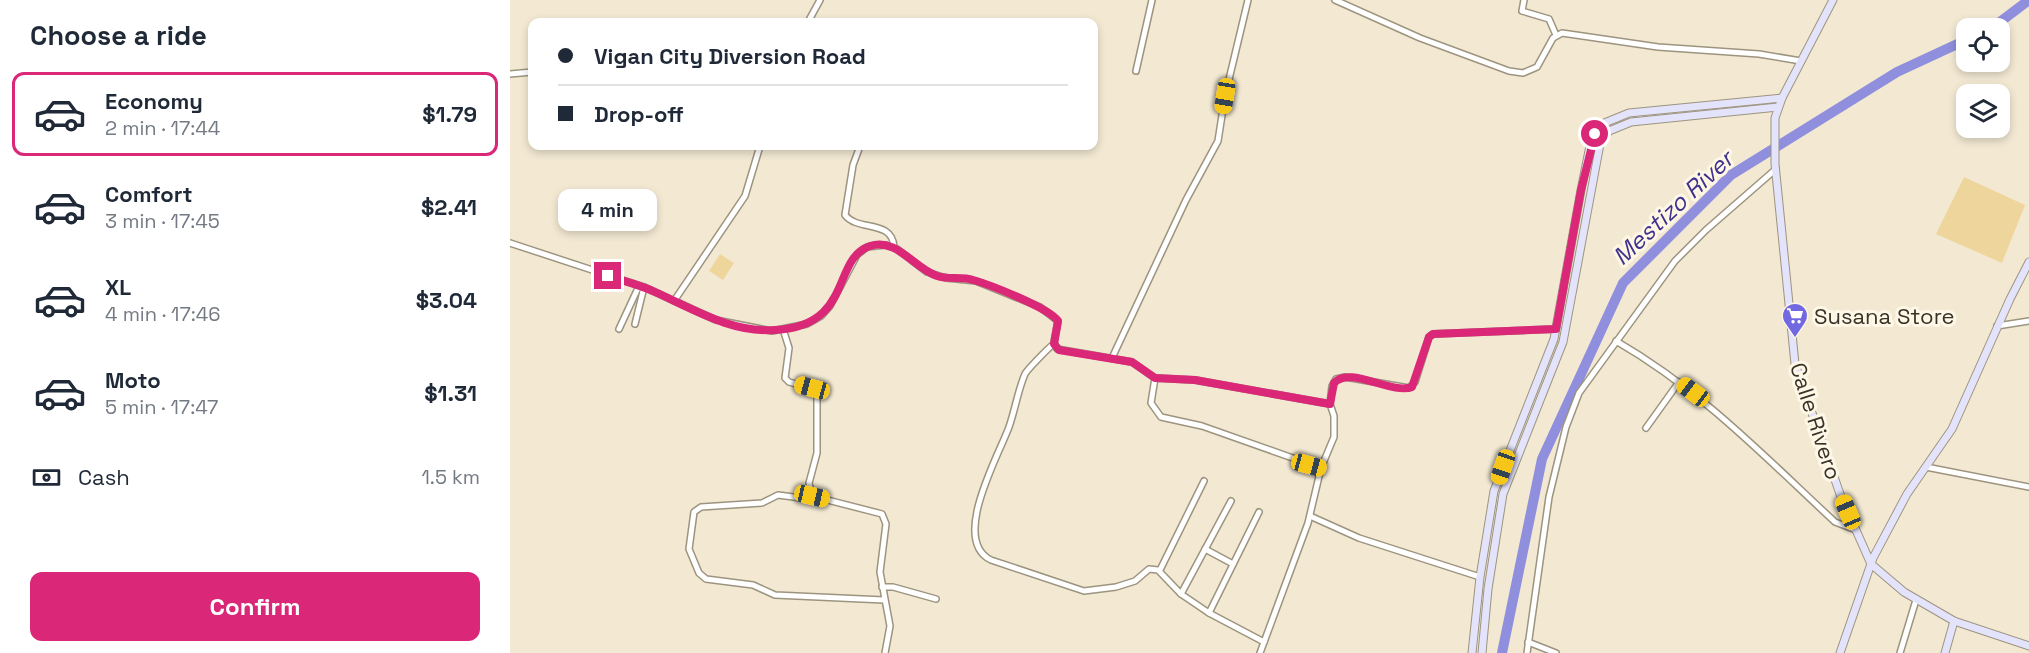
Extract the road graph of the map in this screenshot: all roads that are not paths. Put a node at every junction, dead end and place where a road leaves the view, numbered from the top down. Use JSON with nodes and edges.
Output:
{"nodes":[{"id":1,"x":820,"y":0,"type":"edge"},
{"id":2,"x":1152,"y":0,"type":"edge"},
{"id":3,"x":1248,"y":0,"type":"edge"},
{"id":4,"x":1335,"y":0,"type":"edge"},
{"id":5,"x":1524,"y":0,"type":"edge"},
{"id":6,"x":1833,"y":0,"type":"edge"},
{"id":7,"x":810,"y":18,"type":"edge"},
{"id":8,"x":1556,"y":35,"type":"junction"},
{"id":9,"x":1801,"y":61,"type":"junction"},
{"id":10,"x":1136,"y":71,"type":"dead end"},
{"id":11,"x":528,"y":72,"type":"edge"},
{"id":12,"x":510,"y":74,"type":"edge"},
{"id":13,"x":1786,"y":90,"type":"junction"},
{"id":14,"x":1782,"y":98,"type":"junction"},
{"id":15,"x":1760,"y":100,"type":"junction"},
{"id":16,"x":1778,"y":107,"type":"junction"},
{"id":17,"x":1757,"y":108,"type":"junction"},
{"id":18,"x":1775,"y":119,"type":"junction"},
{"id":19,"x":759,"y":150,"type":"edge"},
{"id":20,"x":859,"y":150,"type":"edge"},
{"id":21,"x":1776,"y":167,"type":"junction"},
{"id":22,"x":1574,"y":226,"type":"junction"},
{"id":23,"x":1584,"y":228,"type":"junction"},
{"id":24,"x":510,"y":243,"type":"edge"},
{"id":25,"x":894,"y":247,"type":"junction"},
{"id":26,"x":2029,"y":262,"type":"edge"},
{"id":27,"x":641,"y":286,"type":"junction"},
{"id":28,"x":674,"y":301,"type":"junction"},
{"id":29,"x":2029,"y":321,"type":"edge"},
{"id":30,"x":635,"y":324,"type":"dead end"},
{"id":31,"x":1998,"y":326,"type":"junction"},
{"id":32,"x":619,"y":329,"type":"dead end"},
{"id":33,"x":783,"y":329,"type":"junction"},
{"id":34,"x":1556,"y":329,"type":"junction"},
{"id":35,"x":1616,"y":341,"type":"junction"},
{"id":36,"x":1054,"y":344,"type":"junction"},
{"id":37,"x":1112,"y":358,"type":"junction"},
{"id":38,"x":1155,"y":378,"type":"junction"},
{"id":39,"x":1679,"y":382,"type":"junction"},
{"id":40,"x":1330,"y":404,"type":"junction"},
{"id":41,"x":1646,"y":428,"type":"dead end"},
{"id":42,"x":1926,"y":467,"type":"junction"},
{"id":43,"x":1321,"y":468,"type":"junction"},
{"id":44,"x":1204,"y":481,"type":"dead end"},
{"id":45,"x":2029,"y":487,"type":"edge"},
{"id":46,"x":812,"y":496,"type":"junction"},
{"id":47,"x":1231,"y":501,"type":"dead end"},
{"id":48,"x":1259,"y":513,"type":"dead end"},
{"id":49,"x":1310,"y":516,"type":"junction"},
{"id":50,"x":1856,"y":530,"type":"junction"},
{"id":51,"x":1205,"y":549,"type":"junction"},
{"id":52,"x":1233,"y":564,"type":"junction"},
{"id":53,"x":1871,"y":564,"type":"junction"},
{"id":54,"x":1160,"y":570,"type":"junction"},
{"id":55,"x":1480,"y":578,"type":"junction"},
{"id":56,"x":882,"y":587,"type":"junction"},
{"id":57,"x":1479,"y":588,"type":"junction"},
{"id":58,"x":1488,"y":588,"type":"junction"},
{"id":59,"x":1181,"y":594,"type":"junction"},
{"id":60,"x":936,"y":599,"type":"dead end"},
{"id":61,"x":884,"y":600,"type":"junction"},
{"id":62,"x":1916,"y":600,"type":"junction"},
{"id":63,"x":1209,"y":613,"type":"junction"},
{"id":64,"x":1954,"y":621,"type":"junction"},
{"id":65,"x":1264,"y":642,"type":"junction"},
{"id":66,"x":1528,"y":642,"type":"junction"},
{"id":67,"x":2029,"y":646,"type":"edge"},
{"id":68,"x":885,"y":653,"type":"edge"},
{"id":69,"x":1260,"y":653,"type":"edge"},
{"id":70,"x":1472,"y":653,"type":"edge"},
{"id":71,"x":1482,"y":653,"type":"edge"},
{"id":72,"x":1527,"y":653,"type":"edge"},
{"id":73,"x":1556,"y":653,"type":"edge"},
{"id":74,"x":1840,"y":653,"type":"edge"},
{"id":75,"x":1900,"y":653,"type":"edge"},
{"id":76,"x":1945,"y":653,"type":"edge"}],
"edges":[{"from":1,"to":7,"type":"street"},
{"from":2,"to":10,"type":"street"},
{"from":3,"to":37,"type":"street"},
{"from":4,"to":8,"type":"street"},
{"from":5,"to":8,"type":"street"},
{"from":6,"to":9,"type":"main road","name":"Calle Rivero"},
{"from":8,"to":9,"type":"street"},
{"from":9,"to":13,"type":"main road","name":"Calle Rivero"},
{"from":11,"to":12,"type":"street"},
{"from":13,"to":14,"type":"main road","name":"Calle Rivero"},
{"from":13,"to":15,"type":"main road"},
{"from":14,"to":15,"type":"main road"},
{"from":14,"to":16,"type":"main road","name":"Calle Rivero"},
{"from":15,"to":22,"type":"main road"},
{"from":16,"to":17,"type":"main road"},
{"from":16,"to":18,"type":"main road","name":"Calle Rivero"},
{"from":17,"to":18,"type":"main road"},
{"from":17,"to":23,"type":"main road"},
{"from":18,"to":21,"type":"main road","name":"Calle Rivero"},
{"from":19,"to":28,"type":"street"},
{"from":20,"to":25,"type":"street"},
{"from":21,"to":35,"type":"street"},
{"from":21,"to":50,"type":"main road","name":"Calle Rivero"},
{"from":22,"to":23,"type":"main road"},
{"from":22,"to":34,"type":"main road"},
{"from":23,"to":58,"type":"main road"},
{"from":24,"to":27,"type":"street"},
{"from":25,"to":33,"type":"street"},
{"from":25,"to":36,"type":"street"},
{"from":26,"to":31,"type":"main road"},
{"from":27,"to":28,"type":"street"},
{"from":27,"to":30,"type":"street"},
{"from":27,"to":32,"type":"street"},
{"from":28,"to":33,"type":"street"},
{"from":29,"to":31,"type":"street"},
{"from":31,"to":42,"type":"main road"},
{"from":33,"to":46,"type":"street"},
{"from":34,"to":40,"type":"street"},
{"from":34,"to":55,"type":"main road"},
{"from":35,"to":39,"type":"street"},
{"from":35,"to":66,"type":"street"},
{"from":36,"to":37,"type":"street"},
{"from":36,"to":54,"type":"street"},
{"from":37,"to":38,"type":"street"},
{"from":38,"to":40,"type":"street"},
{"from":38,"to":43,"type":"street"},
{"from":39,"to":41,"type":"street"},
{"from":39,"to":50,"type":"street"},
{"from":40,"to":43,"type":"street"},
{"from":42,"to":45,"type":"street"},
{"from":42,"to":53,"type":"main road"},
{"from":43,"to":49,"type":"street"},
{"from":44,"to":54,"type":"street"},
{"from":46,"to":56,"type":"street"},
{"from":46,"to":61,"type":"street"},
{"from":47,"to":51,"type":"street"},
{"from":48,"to":52,"type":"street"},
{"from":49,"to":55,"type":"street"},
{"from":49,"to":65,"type":"street"},
{"from":50,"to":53,"type":"main road","name":"Calle Rivero"},
{"from":51,"to":52,"type":"street"},
{"from":51,"to":59,"type":"street"},
{"from":52,"to":63,"type":"street"},
{"from":53,"to":62,"type":"main road","name":"Calle Rivero"},
{"from":53,"to":74,"type":"main road"},
{"from":54,"to":59,"type":"street"},
{"from":55,"to":57,"type":"main road"},
{"from":56,"to":60,"type":"street"},
{"from":56,"to":61,"type":"street"},
{"from":57,"to":58,"type":"main road"},
{"from":57,"to":70,"type":"main road"},
{"from":58,"to":71,"type":"main road"},
{"from":59,"to":63,"type":"street"},
{"from":61,"to":68,"type":"street"},
{"from":62,"to":64,"type":"main road","name":"Calle Rivero"},
{"from":62,"to":75,"type":"street"},
{"from":63,"to":65,"type":"street"},
{"from":64,"to":67,"type":"main road","name":"Calle Rivero"},
{"from":64,"to":76,"type":"main road"},
{"from":65,"to":69,"type":"street"},
{"from":66,"to":72,"type":"street"},
{"from":66,"to":73,"type":"street"}]}
